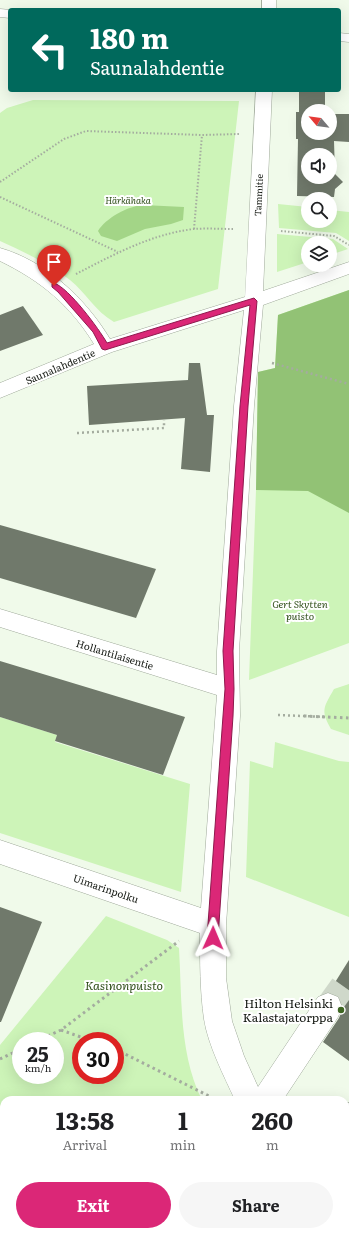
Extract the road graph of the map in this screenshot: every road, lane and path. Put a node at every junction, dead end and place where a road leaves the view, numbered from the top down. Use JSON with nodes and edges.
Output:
{"nodes":[{"id":1,"x":264,"y":92,"type":"edge"},
{"id":2,"x":240,"y":134,"type":"dead end"},
{"id":3,"x":202,"y":136,"type":"junction"},
{"id":4,"x":0,"y":182,"type":"edge"},
{"id":5,"x":0,"y":197,"type":"edge"},
{"id":6,"x":194,"y":229,"type":"junction"},
{"id":7,"x":256,"y":229,"type":"junction"},
{"id":8,"x":349,"y":245,"type":"edge"},
{"id":9,"x":119,"y":252,"type":"junction"},
{"id":10,"x":0,"y":254,"type":"edge"},
{"id":11,"x":349,"y":268,"type":"edge"},
{"id":12,"x":54,"y":286,"type":"junction"},
{"id":13,"x":254,"y":301,"type":"junction"},
{"id":14,"x":105,"y":347,"type":"junction"},
{"id":15,"x":248,"y":351,"type":"junction"},
{"id":16,"x":349,"y":384,"type":"edge"},
{"id":17,"x":0,"y":391,"type":"edge"},
{"id":18,"x":164,"y":420,"type":"dead end"},
{"id":19,"x":77,"y":433,"type":"dead end"},
{"id":20,"x":0,"y":618,"type":"edge"},
{"id":21,"x":229,"y":689,"type":"junction"},
{"id":22,"x":278,"y":715,"type":"dead end"},
{"id":23,"x":349,"y":718,"type":"edge"},
{"id":24,"x":0,"y":852,"type":"edge"},
{"id":25,"x":213,"y":924,"type":"junction"},
{"id":26,"x":183,"y":938,"type":"dead end"},
{"id":27,"x":328,"y":1007,"type":"tunnel mouth"},
{"id":28,"x":61,"y":1030,"type":"junction"},
{"id":29,"x":57,"y":1032,"type":"edge"},
{"id":30,"x":72,"y":1034,"type":"edge"},
{"id":31,"x":12,"y":1053,"type":"edge"},
{"id":32,"x":124,"y":1054,"type":"edge"},
{"id":33,"x":0,"y":1059,"type":"edge"},
{"id":34,"x":209,"y":1096,"type":"edge"},
{"id":35,"x":247,"y":1096,"type":"edge"},
{"id":36,"x":269,"y":1096,"type":"edge"}],
"edges":[{"from":1,"to":7,"type":"street","name":"Tammitie"},
{"from":2,"to":3,"type":"path"},
{"from":3,"to":4,"type":"path"},
{"from":3,"to":6,"type":"path"},
{"from":5,"to":9,"type":"path"},
{"from":6,"to":7,"type":"path"},
{"from":6,"to":9,"type":"path"},
{"from":7,"to":8,"type":"path"},
{"from":7,"to":13,"type":"street","name":"Tammitie"},
{"from":9,"to":12,"type":"path"},
{"from":10,"to":12,"type":"street"},
{"from":11,"to":13,"type":"street","name":"Saunalahdentie"},
{"from":12,"to":14,"type":"street"},
{"from":13,"to":14,"type":"street","name":"Saunalahdentie"},
{"from":13,"to":15,"type":"street","name":"Tammitie"},
{"from":14,"to":17,"type":"street","name":"Saunalahdentie"},
{"from":15,"to":16,"type":"path"},
{"from":15,"to":21,"type":"street","name":"Tammitie"},
{"from":18,"to":19,"type":"path"},
{"from":20,"to":21,"type":"street","name":"Hollantilaisentie"},
{"from":21,"to":25,"type":"street","name":"Tammitie"},
{"from":22,"to":23,"type":"path"},
{"from":24,"to":25,"type":"street","name":"Uimarinpolku"},
{"from":25,"to":35,"type":"street","name":"Tammitie"},
{"from":26,"to":28,"type":"path"},
{"from":27,"to":36,"type":"street"},
{"from":28,"to":29,"type":"path"},
{"from":28,"to":30,"type":"path"},
{"from":31,"to":33,"type":"path"},
{"from":32,"to":34,"type":"path"}]}
